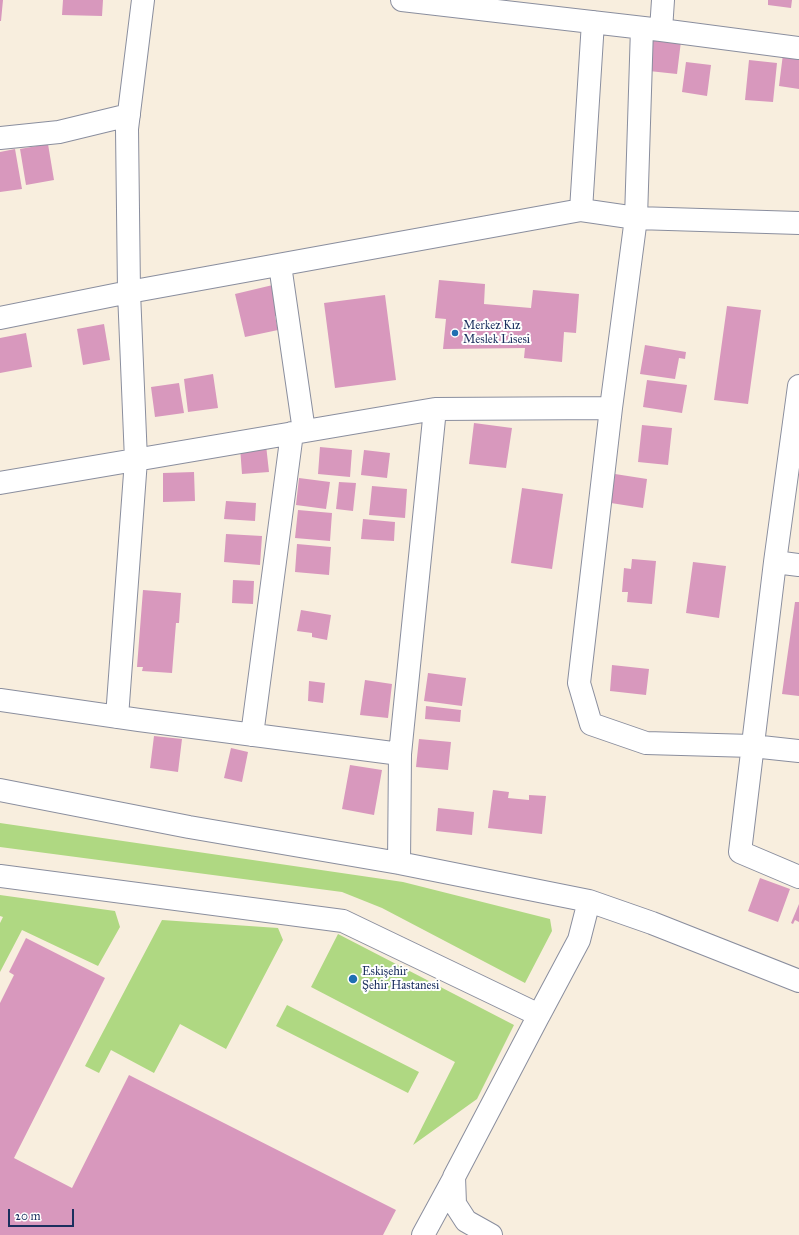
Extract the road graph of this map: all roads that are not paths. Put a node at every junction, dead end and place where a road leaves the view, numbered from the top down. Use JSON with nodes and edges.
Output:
{"nodes":[{"id":1,"x":143,"y":0,"type":"edge"},
{"id":2,"x":402,"y":0,"type":"edge"},
{"id":3,"x":663,"y":0,"type":"edge"},
{"id":4,"x":593,"y":22,"type":"junction"},
{"id":5,"x":651,"y":29,"type":"junction"},
{"id":6,"x":799,"y":48,"type":"edge"},
{"id":7,"x":129,"y":116,"type":"junction"},
{"id":8,"x":0,"y":138,"type":"edge"},
{"id":9,"x":580,"y":210,"type":"junction"},
{"id":10,"x":636,"y":218,"type":"junction"},
{"id":11,"x":799,"y":223,"type":"edge"},
{"id":12,"x":280,"y":265,"type":"junction"},
{"id":13,"x":129,"y":292,"type":"junction"},
{"id":14,"x":0,"y":318,"type":"edge"},
{"id":15,"x":799,"y":392,"type":"edge"},
{"id":16,"x":611,"y":408,"type":"junction"},
{"id":17,"x":435,"y":409,"type":"junction"},
{"id":18,"x":298,"y":432,"type":"junction"},
{"id":19,"x":136,"y":460,"type":"junction"},
{"id":20,"x":0,"y":484,"type":"edge"},
{"id":21,"x":775,"y":562,"type":"junction"},
{"id":22,"x":799,"y":565,"type":"edge"},
{"id":23,"x":0,"y":700,"type":"edge"},
{"id":24,"x":117,"y":717,"type":"junction"},
{"id":25,"x":252,"y":735,"type":"junction"},
{"id":26,"x":752,"y":746,"type":"junction"},
{"id":27,"x":799,"y":751,"type":"edge"},
{"id":28,"x":400,"y":754,"type":"junction"},
{"id":29,"x":0,"y":790,"type":"edge"},
{"id":30,"x":399,"y":863,"type":"junction"},
{"id":31,"x":0,"y":876,"type":"edge"},
{"id":32,"x":799,"y":877,"type":"edge"},
{"id":33,"x":589,"y":901,"type":"junction"},
{"id":34,"x":799,"y":981,"type":"edge"},
{"id":35,"x":539,"y":1015,"type":"junction"},
{"id":36,"x":454,"y":1177,"type":"junction"},
{"id":37,"x":423,"y":1235,"type":"edge"},
{"id":38,"x":490,"y":1235,"type":"edge"}],
"edges":[{"from":1,"to":7,"type":"street"},
{"from":2,"to":4,"type":"street"},
{"from":3,"to":5,"type":"street"},
{"from":4,"to":5,"type":"street"},
{"from":4,"to":9,"type":"street"},
{"from":5,"to":6,"type":"street"},
{"from":5,"to":10,"type":"street"},
{"from":7,"to":8,"type":"street"},
{"from":7,"to":13,"type":"street"},
{"from":9,"to":10,"type":"street"},
{"from":9,"to":12,"type":"street"},
{"from":10,"to":11,"type":"street"},
{"from":10,"to":16,"type":"street"},
{"from":12,"to":13,"type":"street"},
{"from":12,"to":18,"type":"street"},
{"from":13,"to":14,"type":"street"},
{"from":13,"to":19,"type":"street"},
{"from":15,"to":21,"type":"street"},
{"from":16,"to":17,"type":"street"},
{"from":16,"to":26,"type":"street"},
{"from":17,"to":18,"type":"street"},
{"from":17,"to":28,"type":"street"},
{"from":18,"to":19,"type":"street"},
{"from":18,"to":25,"type":"street"},
{"from":19,"to":20,"type":"street"},
{"from":19,"to":24,"type":"street"},
{"from":21,"to":22,"type":"street"},
{"from":21,"to":26,"type":"street"},
{"from":23,"to":24,"type":"street"},
{"from":24,"to":25,"type":"street"},
{"from":25,"to":28,"type":"street"},
{"from":26,"to":27,"type":"street"},
{"from":26,"to":32,"type":"street"},
{"from":28,"to":30,"type":"street"},
{"from":29,"to":30,"type":"street"},
{"from":30,"to":33,"type":"street"},
{"from":31,"to":35,"type":"street"},
{"from":33,"to":34,"type":"street"},
{"from":33,"to":35,"type":"street"},
{"from":35,"to":36,"type":"street"},
{"from":36,"to":37,"type":"street"},
{"from":36,"to":38,"type":"street"}]}
